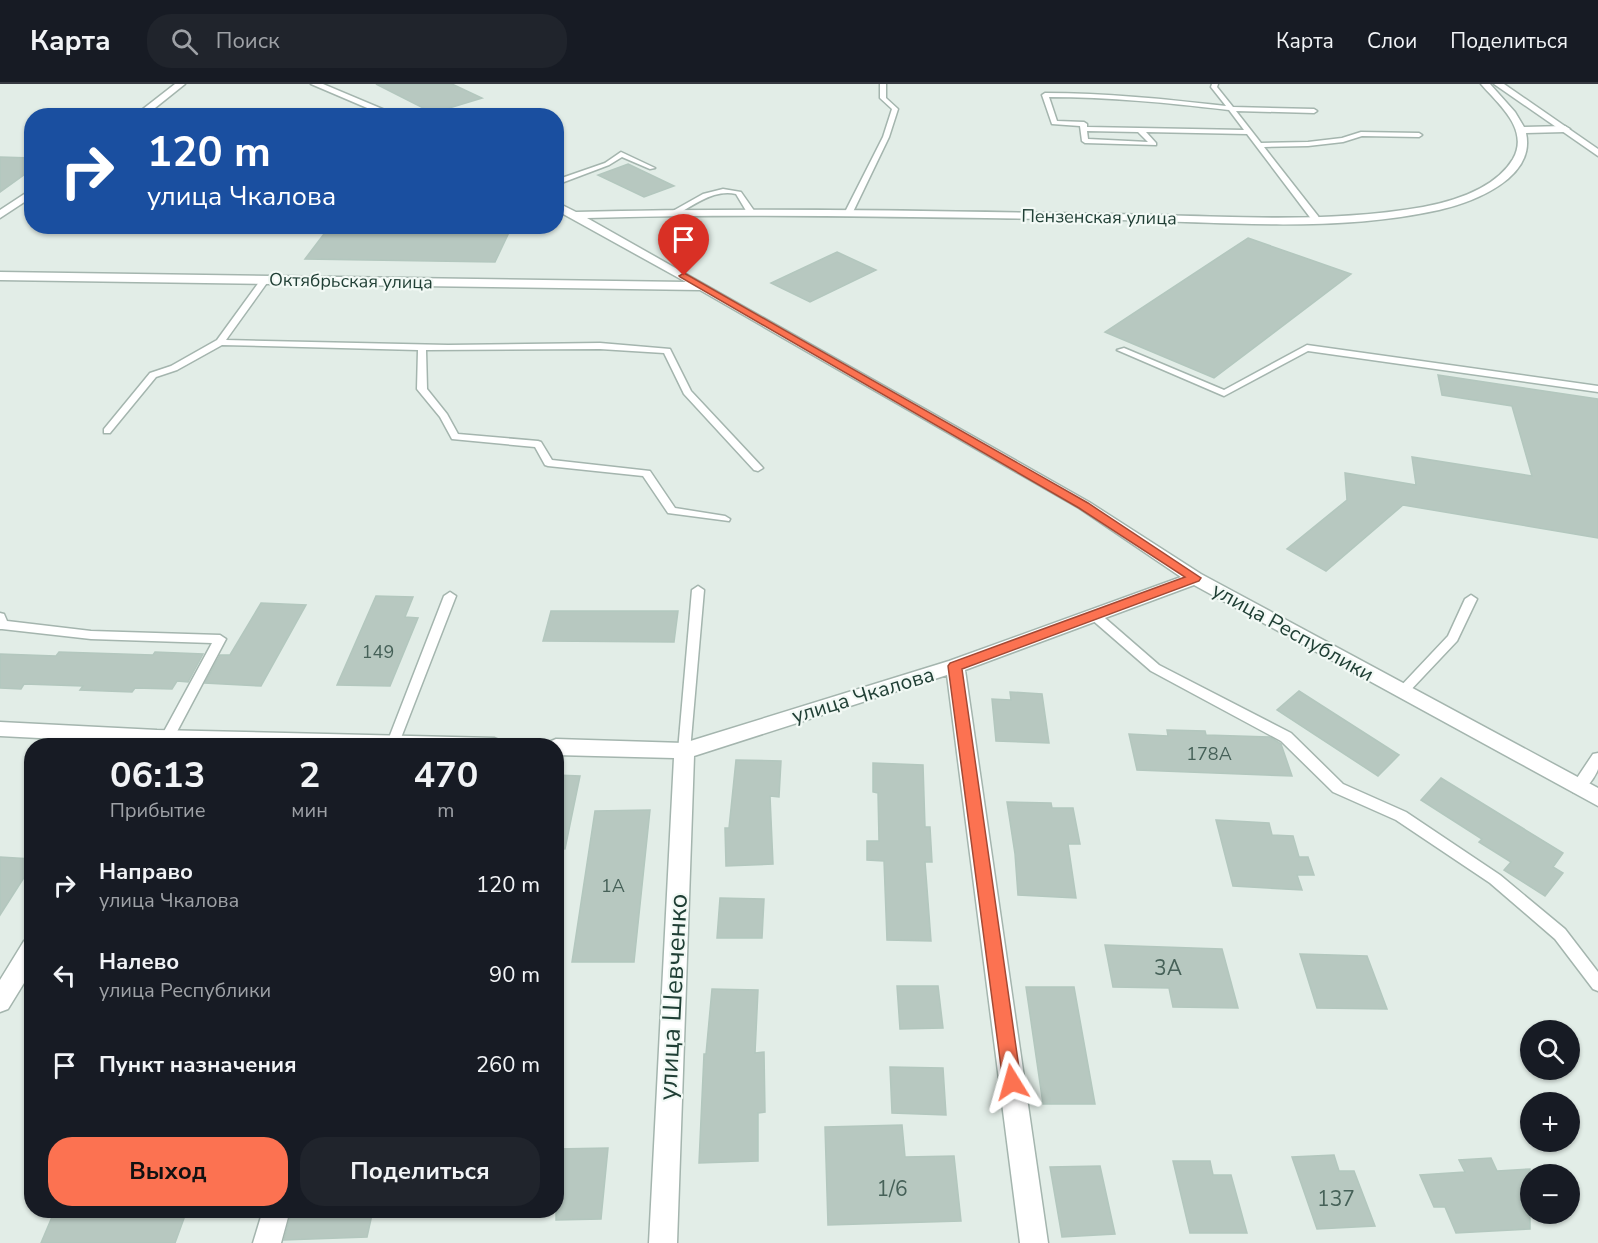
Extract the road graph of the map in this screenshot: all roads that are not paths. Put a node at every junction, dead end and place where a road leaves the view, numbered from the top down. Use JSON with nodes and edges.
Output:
{"nodes":[{"id":1,"x":181,"y":84,"type":"edge"},
{"id":2,"x":315,"y":84,"type":"edge"},
{"id":3,"x":883,"y":84,"type":"edge"},
{"id":4,"x":1215,"y":84,"type":"edge"},
{"id":5,"x":1485,"y":84,"type":"edge"},
{"id":6,"x":1498,"y":84,"type":"edge"},
{"id":7,"x":149,"y":108,"type":"edge"},
{"id":8,"x":375,"y":108,"type":"edge"},
{"id":9,"x":1232,"y":109,"type":"junction"},
{"id":10,"x":1314,"y":111,"type":"dead end"},
{"id":11,"x":1083,"y":129,"type":"junction"},
{"id":12,"x":1565,"y":129,"type":"junction"},
{"id":13,"x":1140,"y":130,"type":"junction"},
{"id":14,"x":1522,"y":130,"type":"junction"},
{"id":15,"x":1250,"y":132,"type":"junction"},
{"id":16,"x":1419,"y":135,"type":"dead end"},
{"id":17,"x":1258,"y":144,"type":"junction"},
{"id":18,"x":1598,"y":153,"type":"edge"},
{"id":19,"x":652,"y":168,"type":"dead end"},
{"id":20,"x":564,"y":180,"type":"edge"},
{"id":21,"x":24,"y":198,"type":"edge"},
{"id":22,"x":564,"y":209,"type":"edge"},
{"id":23,"x":675,"y":212,"type":"junction"},
{"id":24,"x":751,"y":212,"type":"junction"},
{"id":25,"x":848,"y":214,"type":"junction"},
{"id":26,"x":0,"y":215,"type":"edge"},
{"id":27,"x":575,"y":215,"type":"junction"},
{"id":28,"x":1314,"y":218,"type":"junction"},
{"id":29,"x":0,"y":276,"type":"edge"},
{"id":30,"x":265,"y":280,"type":"junction"},
{"id":31,"x":702,"y":286,"type":"junction"},
{"id":32,"x":220,"y":342,"type":"junction"},
{"id":33,"x":422,"y":348,"type":"junction"},
{"id":34,"x":1121,"y":350,"type":"dead end"},
{"id":35,"x":1598,"y":389,"type":"edge"},
{"id":36,"x":106,"y":431,"type":"dead end"},
{"id":37,"x":758,"y":468,"type":"dead end"},
{"id":38,"x":725,"y":519,"type":"dead end"},
{"id":39,"x":1195,"y":578,"type":"junction"},
{"id":40,"x":698,"y":590,"type":"dead end"},
{"id":41,"x":450,"y":596,"type":"dead end"},
{"id":42,"x":1471,"y":599,"type":"dead end"},
{"id":43,"x":1094,"y":615,"type":"junction"},
{"id":44,"x":0,"y":617,"type":"edge"},
{"id":45,"x":955,"y":666,"type":"junction"},
{"id":46,"x":1402,"y":692,"type":"junction"},
{"id":47,"x":0,"y":729,"type":"edge"},
{"id":48,"x":130,"y":738,"type":"edge"},
{"id":49,"x":160,"y":738,"type":"edge"},
{"id":50,"x":395,"y":738,"type":"edge"},
{"id":51,"x":564,"y":747,"type":"edge"},
{"id":52,"x":684,"y":751,"type":"junction"},
{"id":53,"x":1598,"y":758,"type":"edge"},
{"id":54,"x":1578,"y":788,"type":"junction"},
{"id":55,"x":1598,"y":798,"type":"edge"},
{"id":56,"x":24,"y":961,"type":"edge"},
{"id":57,"x":1598,"y":984,"type":"edge"},
{"id":58,"x":0,"y":1001,"type":"edge"},
{"id":59,"x":275,"y":1218,"type":"edge"},
{"id":60,"x":267,"y":1243,"type":"edge"},
{"id":61,"x":663,"y":1243,"type":"edge"},
{"id":62,"x":1034,"y":1243,"type":"edge"}],
"edges":[{"from":1,"to":7,"type":"street"},
{"from":2,"to":8,"type":"street"},
{"from":3,"to":25,"type":"lane"},
{"from":4,"to":9,"type":"lane"},
{"from":5,"to":14,"type":"street"},
{"from":6,"to":12,"type":"street"},
{"from":9,"to":10,"type":"lane"},
{"from":9,"to":11,"type":"lane"},
{"from":9,"to":15,"type":"lane"},
{"from":11,"to":13,"type":"lane"},
{"from":11,"to":13,"type":"lane"},
{"from":12,"to":14,"type":"street"},
{"from":12,"to":18,"type":"street"},
{"from":13,"to":15,"type":"lane"},
{"from":14,"to":28,"type":"street","name":"Пензенская улица"},
{"from":15,"to":17,"type":"lane"},
{"from":16,"to":17,"type":"lane"},
{"from":17,"to":28,"type":"lane"},
{"from":19,"to":20,"type":"lane"},
{"from":21,"to":26,"type":"street"},
{"from":22,"to":27,"type":"street","name":"улица Республики"},
{"from":23,"to":24,"type":"street","name":"Пензенская улица"},
{"from":23,"to":24,"type":"lane"},
{"from":23,"to":27,"type":"street","name":"Пензенская улица"},
{"from":24,"to":25,"type":"street","name":"Пензенская улица"},
{"from":25,"to":28,"type":"street","name":"Пензенская улица"},
{"from":27,"to":31,"type":"street","name":"улица Республики"},
{"from":29,"to":30,"type":"street","name":"Октябрьская улица"},
{"from":30,"to":31,"type":"street","name":"Октябрьская улица"},
{"from":30,"to":32,"type":"lane"},
{"from":31,"to":39,"type":"street","name":"улица Республики"},
{"from":32,"to":33,"type":"lane"},
{"from":32,"to":36,"type":"lane"},
{"from":33,"to":37,"type":"lane"},
{"from":33,"to":38,"type":"lane"},
{"from":34,"to":35,"type":"lane"},
{"from":39,"to":43,"type":"street","name":"улица Чкалова"},
{"from":39,"to":46,"type":"street","name":"улица Республики"},
{"from":40,"to":52,"type":"lane"},
{"from":41,"to":50,"type":"lane"},
{"from":42,"to":46,"type":"lane"},
{"from":43,"to":45,"type":"street","name":"улица Чкалова"},
{"from":43,"to":57,"type":"lane"},
{"from":44,"to":49,"type":"lane"},
{"from":45,"to":52,"type":"street","name":"улица Чкалова"},
{"from":45,"to":62,"type":"street"},
{"from":46,"to":54,"type":"street","name":"улица Республики"},
{"from":47,"to":48,"type":"street"},
{"from":51,"to":52,"type":"street","name":"улица Чкалова"},
{"from":52,"to":61,"type":"street","name":"улица Шевченко"},
{"from":53,"to":54,"type":"lane"},
{"from":54,"to":55,"type":"street","name":"улица Республики"},
{"from":56,"to":58,"type":"street"},
{"from":59,"to":60,"type":"street"}]}
